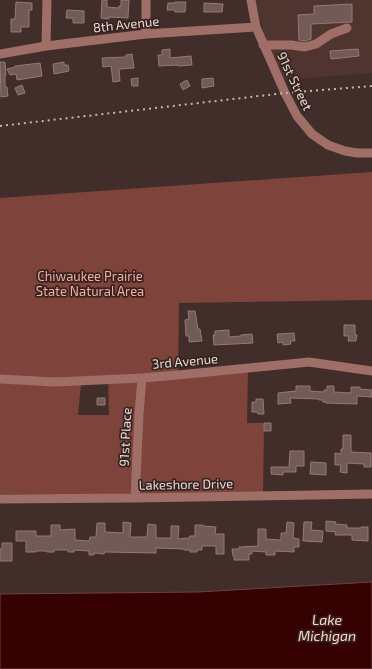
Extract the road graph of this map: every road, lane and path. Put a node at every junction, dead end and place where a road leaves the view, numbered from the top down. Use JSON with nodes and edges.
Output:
{"nodes":[{"id":1,"x":47,"y":0,"type":"edge"},
{"id":2,"x":146,"y":0,"type":"edge"},
{"id":3,"x":251,"y":0,"type":"edge"},
{"id":4,"x":256,"y":27,"type":"junction"},
{"id":5,"x":347,"y":28,"type":"dead end"},
{"id":6,"x":146,"y":34,"type":"junction"},
{"id":7,"x":263,"y":45,"type":"junction"},
{"id":8,"x":46,"y":46,"type":"junction"},
{"id":9,"x":0,"y":54,"type":"edge"},
{"id":10,"x":370,"y":153,"type":"edge"},
{"id":11,"x":372,"y":371,"type":"edge"},
{"id":12,"x":142,"y":378,"type":"junction"},
{"id":13,"x":0,"y":379,"type":"edge"},
{"id":14,"x":372,"y":494,"type":"edge"},
{"id":15,"x":135,"y":498,"type":"junction"},
{"id":16,"x":0,"y":499,"type":"edge"}],
"edges":[{"from":1,"to":8,"type":"street"},
{"from":2,"to":6,"type":"street"},
{"from":3,"to":4,"type":"street","name":"91st Street"},
{"from":4,"to":6,"type":"street","name":"8th Avenue"},
{"from":4,"to":7,"type":"street","name":"91st Street"},
{"from":5,"to":7,"type":"street"},
{"from":6,"to":8,"type":"street","name":"8th Avenue"},
{"from":7,"to":10,"type":"street","name":"91st Street"},
{"from":8,"to":9,"type":"street","name":"8th Avenue"},
{"from":11,"to":12,"type":"street","name":"3rd Avenue"},
{"from":12,"to":13,"type":"street","name":"3rd Avenue"},
{"from":12,"to":15,"type":"street","name":"91st Place"},
{"from":14,"to":15,"type":"street","name":"Lakeshore Drive"},
{"from":15,"to":16,"type":"street","name":"Lakeshore Drive"}]}
